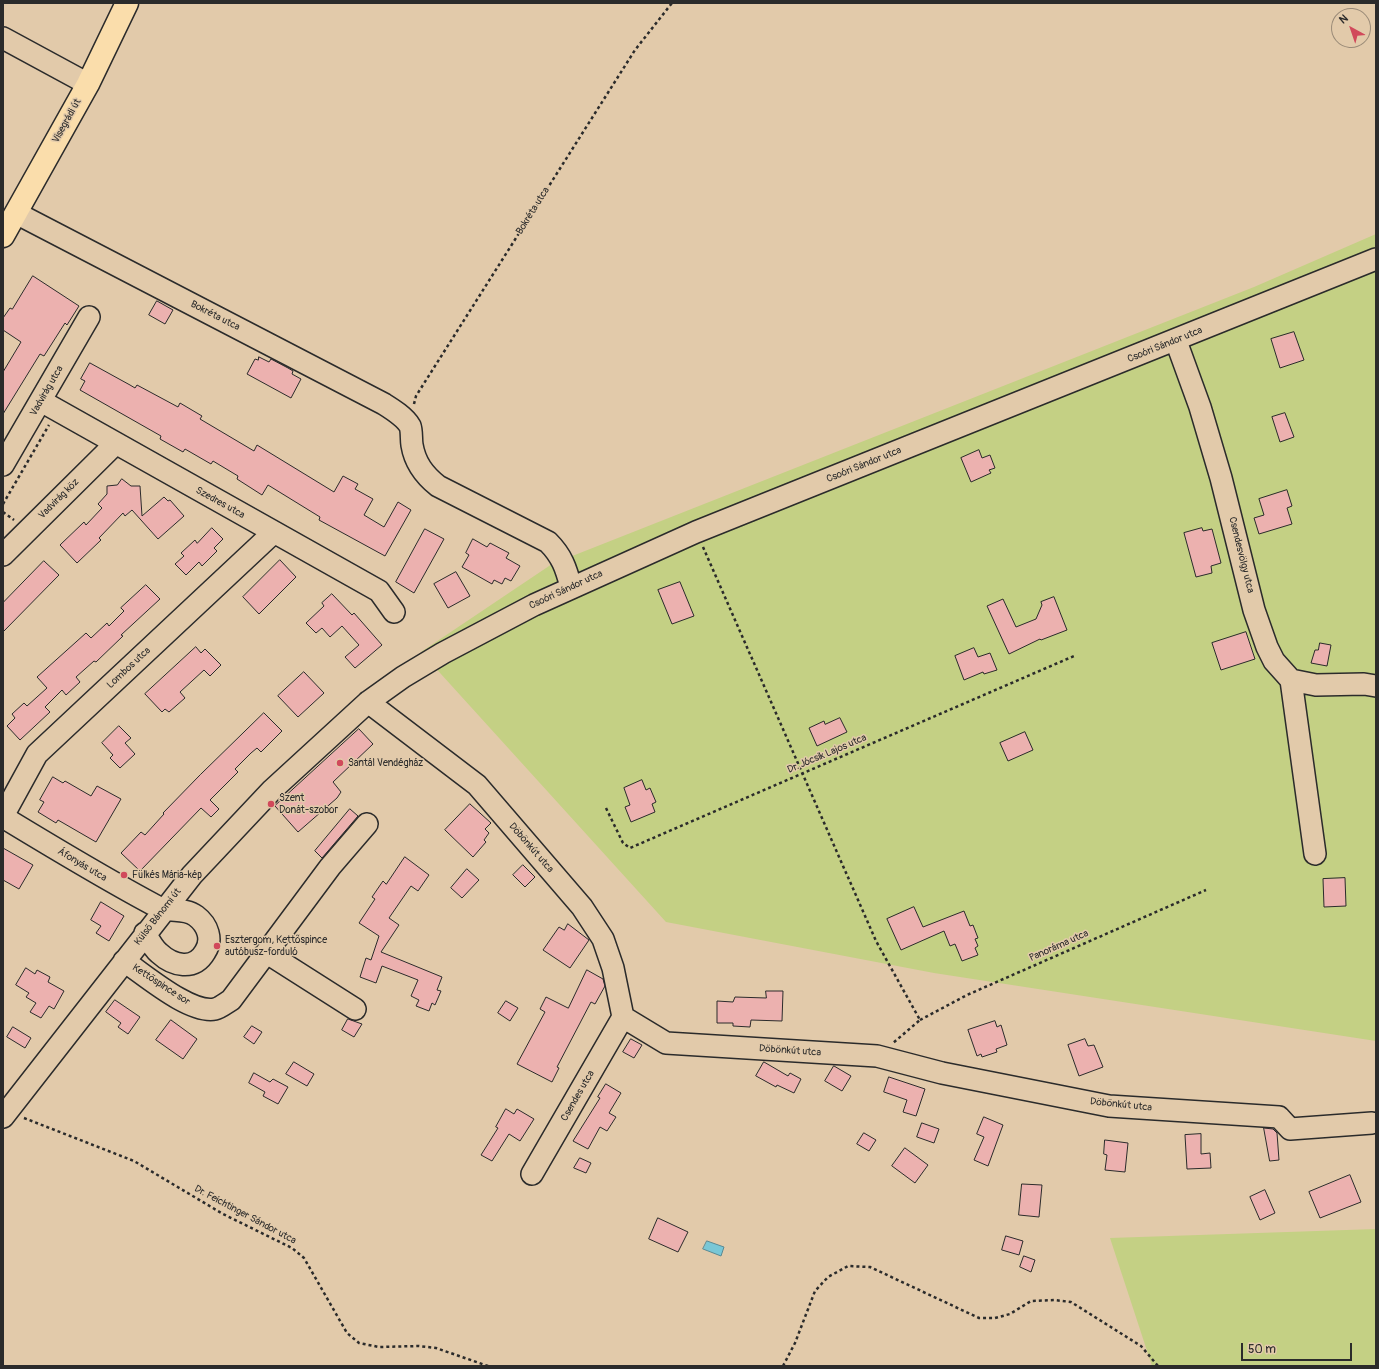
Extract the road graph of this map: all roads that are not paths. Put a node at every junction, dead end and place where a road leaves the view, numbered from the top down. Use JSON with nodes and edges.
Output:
{"nodes":[{"id":1,"x":127,"y":3,"type":"edge"},
{"id":2,"x":3,"y":38,"type":"edge"},
{"id":3,"x":88,"y":84,"type":"junction"},
{"id":4,"x":16,"y":213,"type":"junction"},
{"id":5,"x":3,"y":236,"type":"edge"},
{"id":6,"x":1376,"y":260,"type":"edge"},
{"id":7,"x":89,"y":317,"type":"dead end"},
{"id":8,"x":1176,"y":341,"type":"junction"},
{"id":9,"x":49,"y":406,"type":"junction"},
{"id":10,"x":115,"y":444,"type":"junction"},
{"id":11,"x":3,"y":464,"type":"edge"},
{"id":12,"x":273,"y":533,"type":"junction"},
{"id":13,"x":3,"y":555,"type":"edge"},
{"id":14,"x":571,"y":587,"type":"junction"},
{"id":15,"x":394,"y":612,"type":"dead end"},
{"id":16,"x":1291,"y":680,"type":"junction"},
{"id":17,"x":1376,"y":686,"type":"edge"},
{"id":18,"x":368,"y":702,"type":"junction"},
{"id":19,"x":3,"y":817,"type":"edge"},
{"id":20,"x":367,"y":824,"type":"dead end"},
{"id":21,"x":1315,"y":854,"type":"dead end"},
{"id":22,"x":163,"y":910,"type":"junction"},
{"id":23,"x":145,"y":933,"type":"junction"},
{"id":24,"x":267,"y":953,"type":"junction"},
{"id":25,"x":124,"y":961,"type":"junction"},
{"id":26,"x":355,"y":1009,"type":"dead end"},
{"id":27,"x":623,"y":1017,"type":"junction"},
{"id":28,"x":5,"y":1114,"type":"edge"},
{"id":29,"x":1372,"y":1123,"type":"dead end"},
{"id":30,"x":532,"y":1174,"type":"dead end"}],
"edges":[{"from":1,"to":3,"type":"main road","name":"Visegrádi út"},
{"from":2,"to":3,"type":"street"},
{"from":3,"to":4,"type":"main road","name":"Visegrádi út"},
{"from":4,"to":5,"type":"main road","name":"Visegrádi út"},
{"from":4,"to":14,"type":"street","name":"Bokréta utca"},
{"from":6,"to":8,"type":"street","name":"Csoóri Sándor utca"},
{"from":7,"to":9,"type":"street","name":"Vadvirág utca"},
{"from":8,"to":14,"type":"street","name":"Csoóri Sándor utca"},
{"from":8,"to":16,"type":"street","name":"Csendesvölgy utca"},
{"from":9,"to":10,"type":"street","name":"Szedres utca"},
{"from":9,"to":11,"type":"street","name":"Vadvirág utca"},
{"from":10,"to":12,"type":"street","name":"Szedres utca"},
{"from":10,"to":13,"type":"street","name":"Vadvirág köz"},
{"from":12,"to":15,"type":"street","name":"Szedres utca"},
{"from":12,"to":19,"type":"street","name":"Lombos utca"},
{"from":14,"to":18,"type":"street","name":"Csoóri Sándor utca"},
{"from":16,"to":17,"type":"street"},
{"from":16,"to":21,"type":"street"},
{"from":18,"to":22,"type":"street","name":"Külső Bánomi út"},
{"from":18,"to":27,"type":"street","name":"Döbönkút utca"},
{"from":19,"to":22,"type":"street","name":"Áfonyás utca"},
{"from":20,"to":24,"type":"street","name":"Kettőspince sor"},
{"from":22,"to":23,"type":"street","name":"Külső Bánomi út"},
{"from":22,"to":23,"type":"street"},
{"from":23,"to":25,"type":"street","name":"Külső Bánomi út"},
{"from":24,"to":25,"type":"street","name":"Kettőspince sor"},
{"from":24,"to":26,"type":"street"},
{"from":25,"to":28,"type":"street","name":"Külső Bánomi út"},
{"from":27,"to":29,"type":"street","name":"Döbönkút utca"},
{"from":27,"to":30,"type":"street","name":"Csendes utca"}]}
